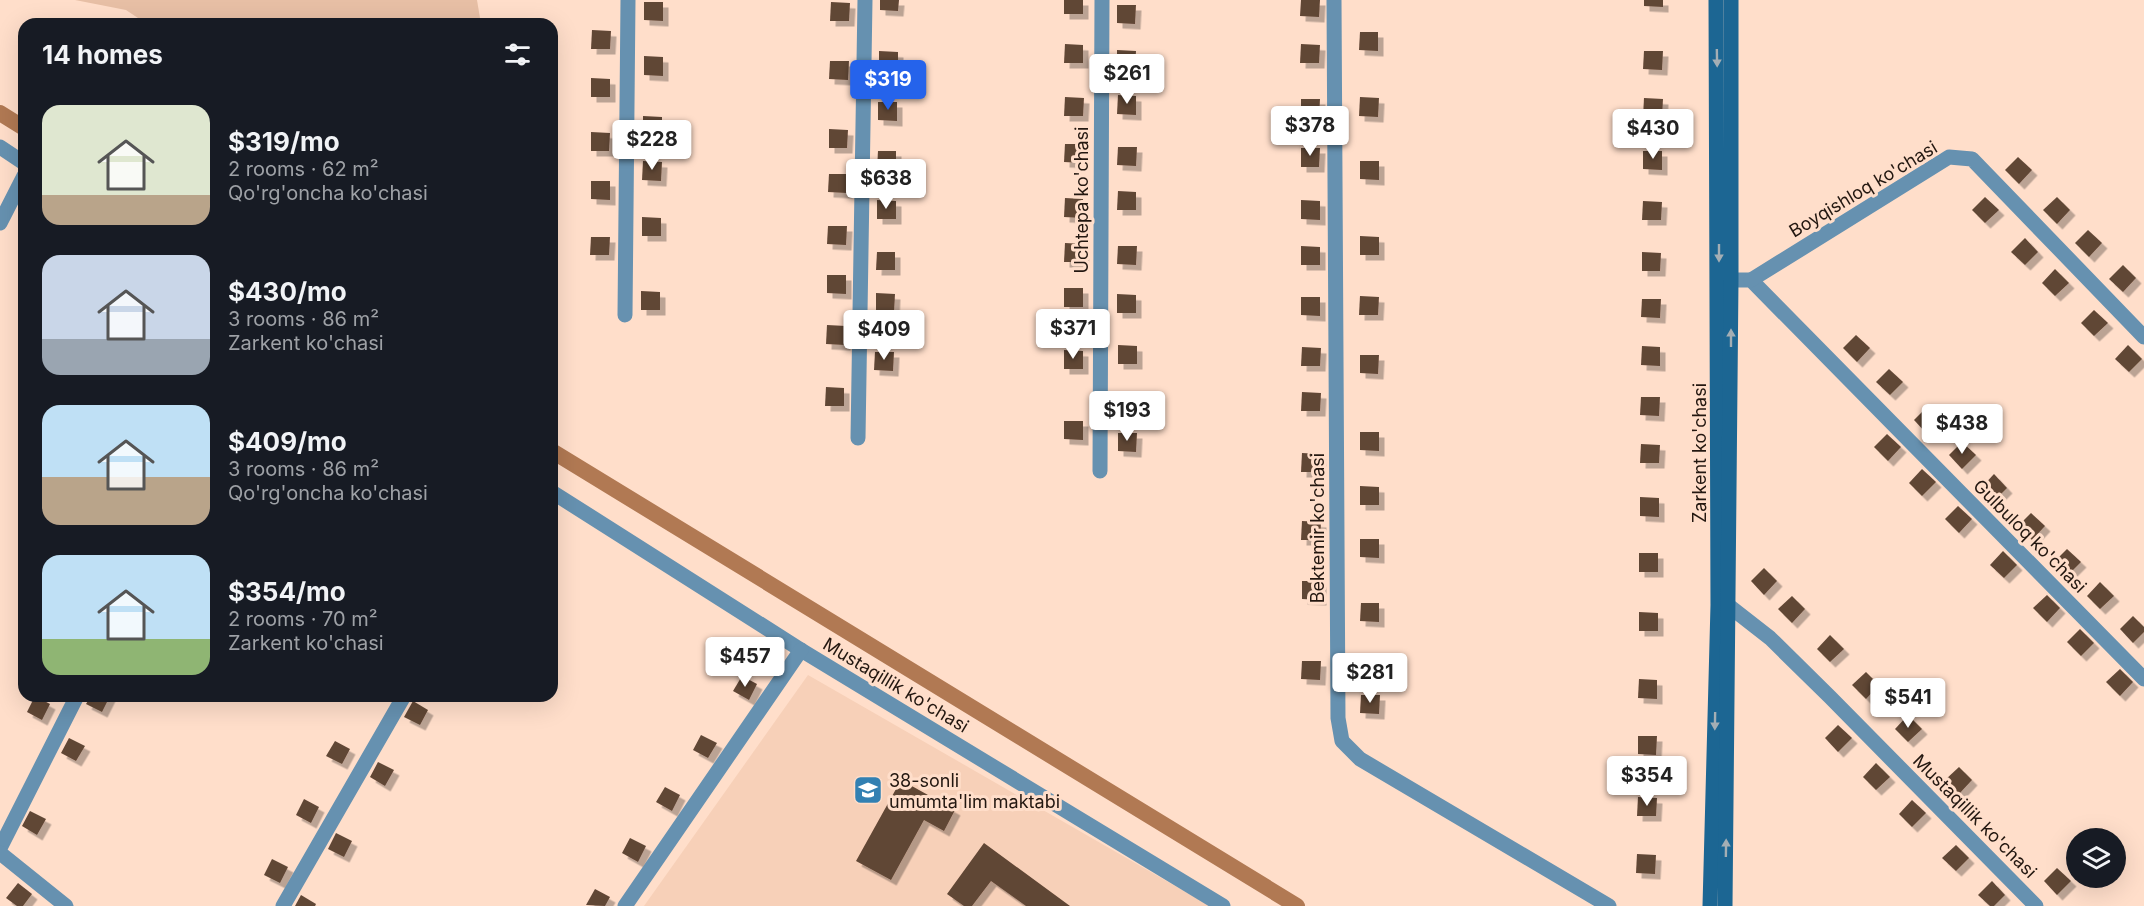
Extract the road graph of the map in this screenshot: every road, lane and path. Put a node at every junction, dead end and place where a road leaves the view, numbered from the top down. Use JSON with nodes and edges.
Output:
{"nodes":[{"id":1,"x":628,"y":0,"type":"edge"},
{"id":2,"x":865,"y":0,"type":"edge"},
{"id":3,"x":1102,"y":0,"type":"edge"},
{"id":4,"x":1334,"y":0,"type":"edge"},
{"id":5,"x":1716,"y":0,"type":"edge"},
{"id":6,"x":1731,"y":0,"type":"edge"},
{"id":7,"x":0,"y":147,"type":"edge"},
{"id":8,"x":18,"y":159,"type":"edge"},
{"id":9,"x":18,"y":188,"type":"edge"},
{"id":10,"x":0,"y":223,"type":"edge"},
{"id":11,"x":1731,"y":280,"type":"junction"},
{"id":12,"x":1751,"y":280,"type":"junction"},
{"id":13,"x":625,"y":315,"type":"dead end"},
{"id":14,"x":2144,"y":337,"type":"edge"},
{"id":15,"x":858,"y":438,"type":"dead end"},
{"id":16,"x":1100,"y":471,"type":"dead end"},
{"id":17,"x":558,"y":496,"type":"edge"},
{"id":18,"x":1729,"y":606,"type":"junction"},
{"id":19,"x":801,"y":650,"type":"junction"},
{"id":20,"x":2144,"y":679,"type":"edge"},
{"id":21,"x":74,"y":702,"type":"edge"},
{"id":22,"x":402,"y":702,"type":"edge"},
{"id":23,"x":0,"y":848,"type":"edge"},
{"id":24,"x":0,"y":853,"type":"edge"},
{"id":25,"x":66,"y":906,"type":"edge"},
{"id":26,"x":283,"y":906,"type":"edge"},
{"id":27,"x":625,"y":906,"type":"edge"},
{"id":28,"x":1223,"y":906,"type":"edge"},
{"id":29,"x":1609,"y":906,"type":"edge"},
{"id":30,"x":1710,"y":906,"type":"edge"},
{"id":31,"x":1725,"y":906,"type":"edge"},
{"id":32,"x":2036,"y":906,"type":"edge"}],
"edges":[{"from":1,"to":13,"type":"street"},
{"from":2,"to":15,"type":"street"},
{"from":3,"to":16,"type":"street","name":"Uchtepa ko'chasi"},
{"from":4,"to":29,"type":"street","name":"Bektemir ko'chasi"},
{"from":5,"to":30,"type":"main road","name":"Zarkent ko'chasi","one_way":true},
{"from":6,"to":11,"type":"main road","name":"Zarkent ko'chasi"},
{"from":7,"to":8,"type":"street"},
{"from":9,"to":10,"type":"street"},
{"from":11,"to":12,"type":"street"},
{"from":18,"to":11,"type":"main road","name":"Zarkent ko'chasi","one_way":true},
{"from":12,"to":14,"type":"street","name":"Boyqishloq ko'chasi"},
{"from":12,"to":20,"type":"street","name":"Gulbuloq ko'chasi"},
{"from":17,"to":19,"type":"street","name":"Mustaqillik ko'chasi"},
{"from":31,"to":18,"type":"main road","name":"Zarkent ko'chasi","one_way":true},
{"from":18,"to":32,"type":"street","name":"Mustaqillik ko'chasi"},
{"from":19,"to":27,"type":"street"},
{"from":19,"to":28,"type":"street","name":"Mustaqillik ko'chasi"},
{"from":21,"to":23,"type":"street"},
{"from":22,"to":26,"type":"street"},
{"from":24,"to":25,"type":"street"}]}
